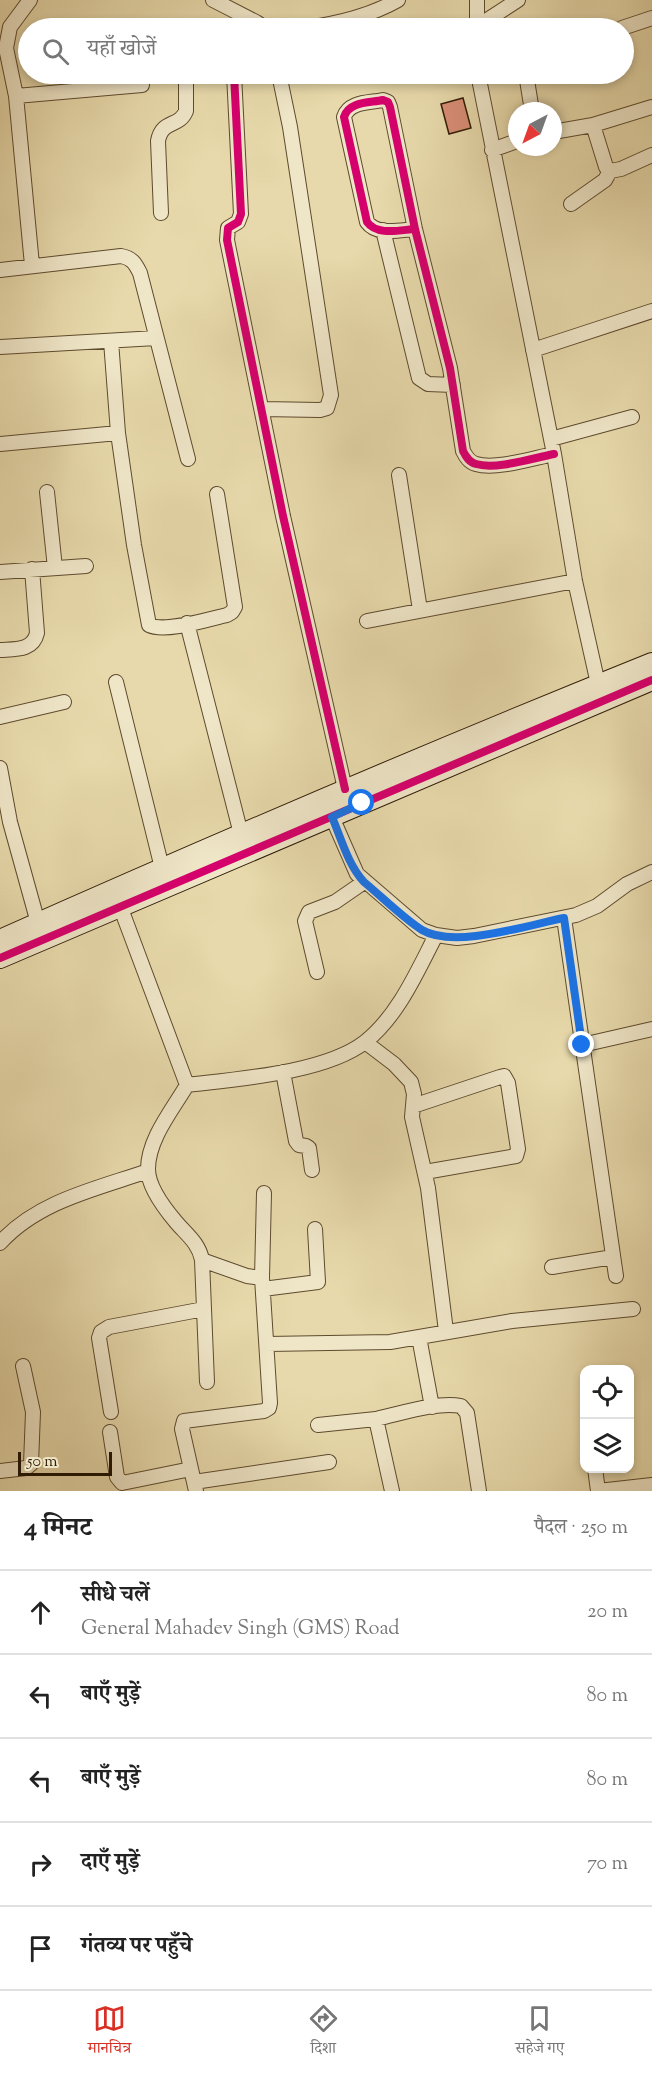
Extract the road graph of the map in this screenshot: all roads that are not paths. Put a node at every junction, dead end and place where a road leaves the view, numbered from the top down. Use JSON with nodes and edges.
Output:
{"nodes":[{"id":1,"x":30,"y":0,"type":"edge"},
{"id":2,"x":213,"y":0,"type":"edge"},
{"id":3,"x":398,"y":0,"type":"edge"},
{"id":4,"x":477,"y":0,"type":"edge"},
{"id":5,"x":518,"y":0,"type":"edge"},
{"id":6,"x":246,"y":18,"type":"edge"},
{"id":7,"x":353,"y":18,"type":"edge"},
{"id":8,"x":478,"y":18,"type":"edge"},
{"id":9,"x":491,"y":18,"type":"edge"},
{"id":10,"x":652,"y":18,"type":"edge"},
{"id":11,"x":634,"y":24,"type":"edge"},
{"id":12,"x":186,"y":84,"type":"edge"},
{"id":13,"x":234,"y":84,"type":"edge"},
{"id":14,"x":281,"y":84,"type":"edge"},
{"id":15,"x":480,"y":84,"type":"edge"},
{"id":16,"x":528,"y":84,"type":"edge"},
{"id":17,"x":142,"y":85,"type":"dead end"},
{"id":18,"x":10,"y":92,"type":"edge"},
{"id":19,"x":531,"y":102,"type":"edge"},
{"id":20,"x":652,"y":107,"type":"edge"},
{"id":21,"x":593,"y":125,"type":"junction"},
{"id":22,"x":562,"y":130,"type":"edge"},
{"id":23,"x":508,"y":144,"type":"edge"},
{"id":24,"x":492,"y":150,"type":"junction"},
{"id":25,"x":652,"y":155,"type":"edge"},
{"id":26,"x":610,"y":171,"type":"junction"},
{"id":27,"x":572,"y":204,"type":"dead end"},
{"id":28,"x":161,"y":213,"type":"dead end"},
{"id":29,"x":415,"y":229,"type":"junction"},
{"id":30,"x":383,"y":230,"type":"junction"},
{"id":31,"x":32,"y":265,"type":"junction"},
{"id":32,"x":0,"y":270,"type":"edge"},
{"id":33,"x":652,"y":311,"type":"edge"},
{"id":34,"x":156,"y":338,"type":"junction"},
{"id":35,"x":111,"y":341,"type":"junction"},
{"id":36,"x":0,"y":347,"type":"edge"},
{"id":37,"x":533,"y":350,"type":"junction"},
{"id":38,"x":453,"y":385,"type":"junction"},
{"id":39,"x":262,"y":409,"type":"junction"},
{"id":40,"x":632,"y":417,"type":"dead end"},
{"id":41,"x":118,"y":433,"type":"junction"},
{"id":42,"x":551,"y":439,"type":"junction"},
{"id":43,"x":0,"y":444,"type":"edge"},
{"id":44,"x":554,"y":454,"type":"junction"},
{"id":45,"x":188,"y":459,"type":"dead end"},
{"id":46,"x":399,"y":475,"type":"dead end"},
{"id":47,"x":47,"y":492,"type":"dead end"},
{"id":48,"x":217,"y":494,"type":"dead end"},
{"id":49,"x":86,"y":566,"type":"dead end"},
{"id":50,"x":55,"y":568,"type":"junction"},
{"id":51,"x":32,"y":569,"type":"junction"},
{"id":52,"x":0,"y":572,"type":"edge"},
{"id":53,"x":575,"y":581,"type":"junction"},
{"id":54,"x":420,"y":610,"type":"junction"},
{"id":55,"x":366,"y":621,"type":"dead end"},
{"id":56,"x":187,"y":623,"type":"junction"},
{"id":57,"x":0,"y":650,"type":"edge"},
{"id":58,"x":652,"y":663,"type":"edge"},
{"id":59,"x":652,"y":680,"type":"edge"},
{"id":60,"x":116,"y":682,"type":"dead end"},
{"id":61,"x":598,"y":684,"type":"junction"},
{"id":62,"x":64,"y":702,"type":"dead end"},
{"id":63,"x":0,"y":717,"type":"edge"},
{"id":64,"x":0,"y":768,"type":"edge"},
{"id":65,"x":345,"y":789,"type":"junction"},
{"id":66,"x":332,"y":817,"type":"junction"},
{"id":67,"x":5,"y":823,"type":"edge"},
{"id":68,"x":241,"y":834,"type":"junction"},
{"id":69,"x":162,"y":868,"type":"junction"},
{"id":70,"x":652,"y":872,"type":"edge"},
{"id":71,"x":364,"y":882,"type":"junction"},
{"id":72,"x":120,"y":906,"type":"junction"},
{"id":73,"x":564,"y":918,"type":"junction"},
{"id":74,"x":38,"y":923,"type":"junction"},
{"id":75,"x":436,"y":935,"type":"junction"},
{"id":76,"x":0,"y":940,"type":"edge"},
{"id":77,"x":0,"y":958,"type":"edge"},
{"id":78,"x":317,"y":972,"type":"dead end"},
{"id":79,"x":652,"y":1029,"type":"edge"},
{"id":80,"x":365,"y":1042,"type":"junction"},
{"id":81,"x":582,"y":1045,"type":"junction"},
{"id":82,"x":283,"y":1072,"type":"junction"},
{"id":83,"x":187,"y":1085,"type":"junction"},
{"id":84,"x":413,"y":1106,"type":"junction"},
{"id":85,"x":312,"y":1170,"type":"dead end"},
{"id":86,"x":148,"y":1171,"type":"junction"},
{"id":87,"x":425,"y":1172,"type":"junction"},
{"id":88,"x":264,"y":1193,"type":"dead end"},
{"id":89,"x":315,"y":1229,"type":"dead end"},
{"id":90,"x":0,"y":1244,"type":"edge"},
{"id":91,"x":613,"y":1257,"type":"junction"},
{"id":92,"x":202,"y":1260,"type":"junction"},
{"id":93,"x":552,"y":1267,"type":"dead end"},
{"id":94,"x":616,"y":1276,"type":"dead end"},
{"id":95,"x":263,"y":1283,"type":"junction"},
{"id":96,"x":204,"y":1309,"type":"junction"},
{"id":97,"x":633,"y":1309,"type":"dead end"},
{"id":98,"x":446,"y":1331,"type":"junction"},
{"id":99,"x":419,"y":1337,"type":"junction"},
{"id":100,"x":267,"y":1344,"type":"junction"},
{"id":101,"x":23,"y":1366,"type":"dead end"},
{"id":102,"x":207,"y":1382,"type":"dead end"},
{"id":103,"x":432,"y":1407,"type":"junction"},
{"id":104,"x":111,"y":1412,"type":"dead end"},
{"id":105,"x":376,"y":1419,"type":"junction"},
{"id":106,"x":318,"y":1425,"type":"dead end"},
{"id":107,"x":111,"y":1432,"type":"dead end"},
{"id":108,"x":328,"y":1462,"type":"dead end"},
{"id":109,"x":0,"y":1471,"type":"edge"},
{"id":110,"x":595,"y":1473,"type":"edge"},
{"id":111,"x":194,"y":1481,"type":"edge"},
{"id":112,"x":652,"y":1485,"type":"edge"},
{"id":113,"x":392,"y":1491,"type":"edge"},
{"id":114,"x":479,"y":1491,"type":"edge"},
{"id":115,"x":598,"y":1491,"type":"edge"}],
"edges":[{"from":1,"to":18,"type":"street"},
{"from":2,"to":6,"type":"street"},
{"from":3,"to":7,"type":"street"},
{"from":4,"to":8,"type":"street"},
{"from":5,"to":9,"type":"street"},
{"from":10,"to":11,"type":"street"},
{"from":12,"to":28,"type":"street"},
{"from":13,"to":39,"type":"street"},
{"from":14,"to":39,"type":"street"},
{"from":15,"to":24,"type":"street"},
{"from":16,"to":19,"type":"street"},
{"from":17,"to":18,"type":"street"},
{"from":18,"to":31,"type":"street"},
{"from":20,"to":21,"type":"street"},
{"from":21,"to":22,"type":"street"},
{"from":21,"to":26,"type":"street"},
{"from":23,"to":24,"type":"street"},
{"from":24,"to":37,"type":"street"},
{"from":25,"to":26,"type":"street"},
{"from":26,"to":27,"type":"street"},
{"from":29,"to":30,"type":"street"},
{"from":29,"to":30,"type":"street"},
{"from":29,"to":38,"type":"street"},
{"from":30,"to":38,"type":"street"},
{"from":31,"to":32,"type":"street"},
{"from":31,"to":34,"type":"street"},
{"from":33,"to":37,"type":"street"},
{"from":34,"to":35,"type":"street"},
{"from":34,"to":45,"type":"street"},
{"from":35,"to":36,"type":"street"},
{"from":35,"to":41,"type":"street"},
{"from":37,"to":42,"type":"street"},
{"from":38,"to":44,"type":"street"},
{"from":39,"to":65,"type":"street"},
{"from":40,"to":42,"type":"street"},
{"from":41,"to":43,"type":"street"},
{"from":41,"to":56,"type":"street"},
{"from":42,"to":44,"type":"street"},
{"from":44,"to":53,"type":"street"},
{"from":46,"to":54,"type":"street"},
{"from":47,"to":50,"type":"street"},
{"from":48,"to":56,"type":"street"},
{"from":49,"to":50,"type":"street"},
{"from":50,"to":51,"type":"street"},
{"from":51,"to":52,"type":"street"},
{"from":51,"to":57,"type":"street"},
{"from":53,"to":54,"type":"street"},
{"from":53,"to":61,"type":"street"},
{"from":54,"to":55,"type":"street"},
{"from":56,"to":68,"type":"street"},
{"from":58,"to":61,"type":"street"},
{"from":59,"to":66,"type":"street"},
{"from":60,"to":69,"type":"street"},
{"from":61,"to":65,"type":"street"},
{"from":62,"to":63,"type":"street"},
{"from":64,"to":67,"type":"street"},
{"from":65,"to":68,"type":"street"},
{"from":66,"to":71,"type":"street"},
{"from":66,"to":72,"type":"street"},
{"from":67,"to":74,"type":"street"},
{"from":68,"to":69,"type":"street"},
{"from":69,"to":74,"type":"street"},
{"from":70,"to":73,"type":"street"},
{"from":71,"to":75,"type":"street"},
{"from":71,"to":78,"type":"street"},
{"from":72,"to":77,"type":"street"},
{"from":72,"to":83,"type":"street"},
{"from":73,"to":75,"type":"street"},
{"from":73,"to":81,"type":"street"},
{"from":74,"to":76,"type":"street"},
{"from":75,"to":80,"type":"street"},
{"from":79,"to":81,"type":"street"},
{"from":80,"to":82,"type":"street"},
{"from":80,"to":84,"type":"street"},
{"from":81,"to":91,"type":"street"},
{"from":82,"to":83,"type":"street"},
{"from":82,"to":85,"type":"street"},
{"from":83,"to":86,"type":"street"},
{"from":84,"to":87,"type":"street"},
{"from":84,"to":87,"type":"street"},
{"from":86,"to":90,"type":"street"},
{"from":86,"to":92,"type":"street"},
{"from":87,"to":98,"type":"street"},
{"from":88,"to":95,"type":"street"},
{"from":89,"to":95,"type":"street"},
{"from":91,"to":93,"type":"street"},
{"from":91,"to":94,"type":"street"},
{"from":92,"to":95,"type":"street"},
{"from":92,"to":96,"type":"street"},
{"from":95,"to":100,"type":"street"},
{"from":96,"to":102,"type":"street"},
{"from":96,"to":104,"type":"street"},
{"from":97,"to":98,"type":"street"},
{"from":98,"to":99,"type":"street"},
{"from":99,"to":100,"type":"street"},
{"from":99,"to":103,"type":"street"},
{"from":100,"to":111,"type":"street"},
{"from":101,"to":109,"type":"street"},
{"from":103,"to":105,"type":"street"},
{"from":103,"to":114,"type":"street"},
{"from":105,"to":106,"type":"street"},
{"from":105,"to":113,"type":"street"},
{"from":107,"to":111,"type":"street"},
{"from":108,"to":111,"type":"street"},
{"from":110,"to":115,"type":"street"},
{"from":112,"to":115,"type":"street"}]}
